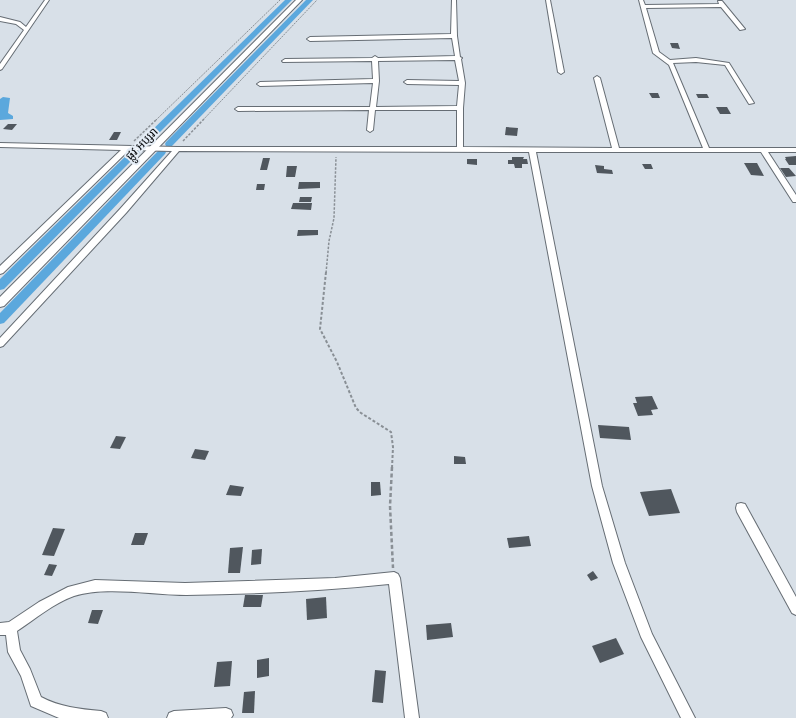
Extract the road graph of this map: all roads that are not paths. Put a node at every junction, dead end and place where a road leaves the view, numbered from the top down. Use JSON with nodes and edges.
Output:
{"nodes":[{"id":1,"x":47,"y":0,"type":"edge"},
{"id":2,"x":299,"y":0,"type":"edge"},
{"id":3,"x":454,"y":0,"type":"edge"},
{"id":4,"x":548,"y":0,"type":"edge"},
{"id":5,"x":641,"y":0,"type":"edge"},
{"id":6,"x":718,"y":0,"type":"edge"},
{"id":7,"x":722,"y":5,"type":"junction"},
{"id":8,"x":643,"y":7,"type":"junction"},
{"id":9,"x":0,"y":19,"type":"edge"},
{"id":10,"x":742,"y":28,"type":"dead end"},
{"id":11,"x":26,"y":29,"type":"junction"},
{"id":12,"x":454,"y":36,"type":"junction"},
{"id":13,"x":310,"y":39,"type":"dead end"},
{"id":14,"x":375,"y":58,"type":"junction"},
{"id":15,"x":459,"y":58,"type":"junction"},
{"id":16,"x":285,"y":61,"type":"dead end"},
{"id":17,"x":669,"y":62,"type":"junction"},
{"id":18,"x":0,"y":68,"type":"edge"},
{"id":19,"x":561,"y":72,"type":"dead end"},
{"id":20,"x":596,"y":78,"type":"dead end"},
{"id":21,"x":376,"y":81,"type":"junction"},
{"id":22,"x":407,"y":82,"type":"dead end"},
{"id":23,"x":462,"y":83,"type":"junction"},
{"id":24,"x":260,"y":84,"type":"dead end"},
{"id":25,"x":750,"y":103,"type":"dead end"},
{"id":26,"x":460,"y":108,"type":"junction"},
{"id":27,"x":373,"y":109,"type":"junction"},
{"id":28,"x":238,"y":110,"type":"dead end"},
{"id":29,"x":370,"y":130,"type":"dead end"},
{"id":30,"x":0,"y":145,"type":"edge"},
{"id":31,"x":128,"y":146,"type":"junction"},
{"id":32,"x":153,"y":148,"type":"junction"},
{"id":33,"x":176,"y":148,"type":"junction"},
{"id":34,"x":460,"y":149,"type":"junction"},
{"id":35,"x":532,"y":150,"type":"junction"},
{"id":36,"x":616,"y":150,"type":"junction"},
{"id":37,"x":707,"y":150,"type":"junction"},
{"id":38,"x":763,"y":150,"type":"junction"},
{"id":39,"x":796,"y":150,"type":"edge"},
{"id":40,"x":796,"y":200,"type":"edge"},
{"id":41,"x":0,"y":271,"type":"edge"},
{"id":42,"x":0,"y":303,"type":"edge"},
{"id":43,"x":0,"y":344,"type":"edge"},
{"id":44,"x":741,"y":508,"type":"dead end"},
{"id":45,"x":796,"y":609,"type":"edge"},
{"id":46,"x":6,"y":629,"type":"edge"},
{"id":47,"x":226,"y":715,"type":"dead end"},
{"id":48,"x":101,"y":718,"type":"edge"},
{"id":49,"x":174,"y":718,"type":"edge"},
{"id":50,"x":412,"y":718,"type":"edge"},
{"id":51,"x":688,"y":718,"type":"edge"}],
"edges":[{"from":1,"to":11,"type":"street"},
{"from":2,"to":32,"type":"street","name":"ផ្លូវ អប្សរា"},
{"from":3,"to":12,"type":"street"},
{"from":4,"to":19,"type":"street"},
{"from":5,"to":8,"type":"street"},
{"from":6,"to":7,"type":"street"},
{"from":7,"to":8,"type":"street"},
{"from":7,"to":10,"type":"street"},
{"from":8,"to":17,"type":"street"},
{"from":9,"to":11,"type":"street"},
{"from":11,"to":18,"type":"street"},
{"from":12,"to":13,"type":"street"},
{"from":12,"to":15,"type":"street"},
{"from":14,"to":15,"type":"street"},
{"from":14,"to":16,"type":"street"},
{"from":14,"to":21,"type":"street"},
{"from":15,"to":23,"type":"street"},
{"from":17,"to":25,"type":"street"},
{"from":17,"to":37,"type":"street"},
{"from":20,"to":36,"type":"street"},
{"from":21,"to":24,"type":"street"},
{"from":21,"to":27,"type":"street"},
{"from":22,"to":23,"type":"street"},
{"from":23,"to":26,"type":"street"},
{"from":26,"to":27,"type":"street"},
{"from":26,"to":34,"type":"street"},
{"from":27,"to":28,"type":"street"},
{"from":27,"to":29,"type":"street"},
{"from":30,"to":31,"type":"street"},
{"from":31,"to":32,"type":"street"},
{"from":31,"to":41,"type":"street"},
{"from":32,"to":33,"type":"street"},
{"from":32,"to":42,"type":"street","name":"ផ្លូវ អប្សរា"},
{"from":33,"to":34,"type":"street"},
{"from":33,"to":43,"type":"street"},
{"from":34,"to":35,"type":"street"},
{"from":35,"to":36,"type":"street"},
{"from":35,"to":51,"type":"street"},
{"from":36,"to":37,"type":"street"},
{"from":37,"to":38,"type":"street"},
{"from":38,"to":39,"type":"street"},
{"from":38,"to":40,"type":"street"},
{"from":44,"to":45,"type":"street"},
{"from":46,"to":48,"type":"street"},
{"from":46,"to":50,"type":"street"},
{"from":47,"to":49,"type":"street"}]}
